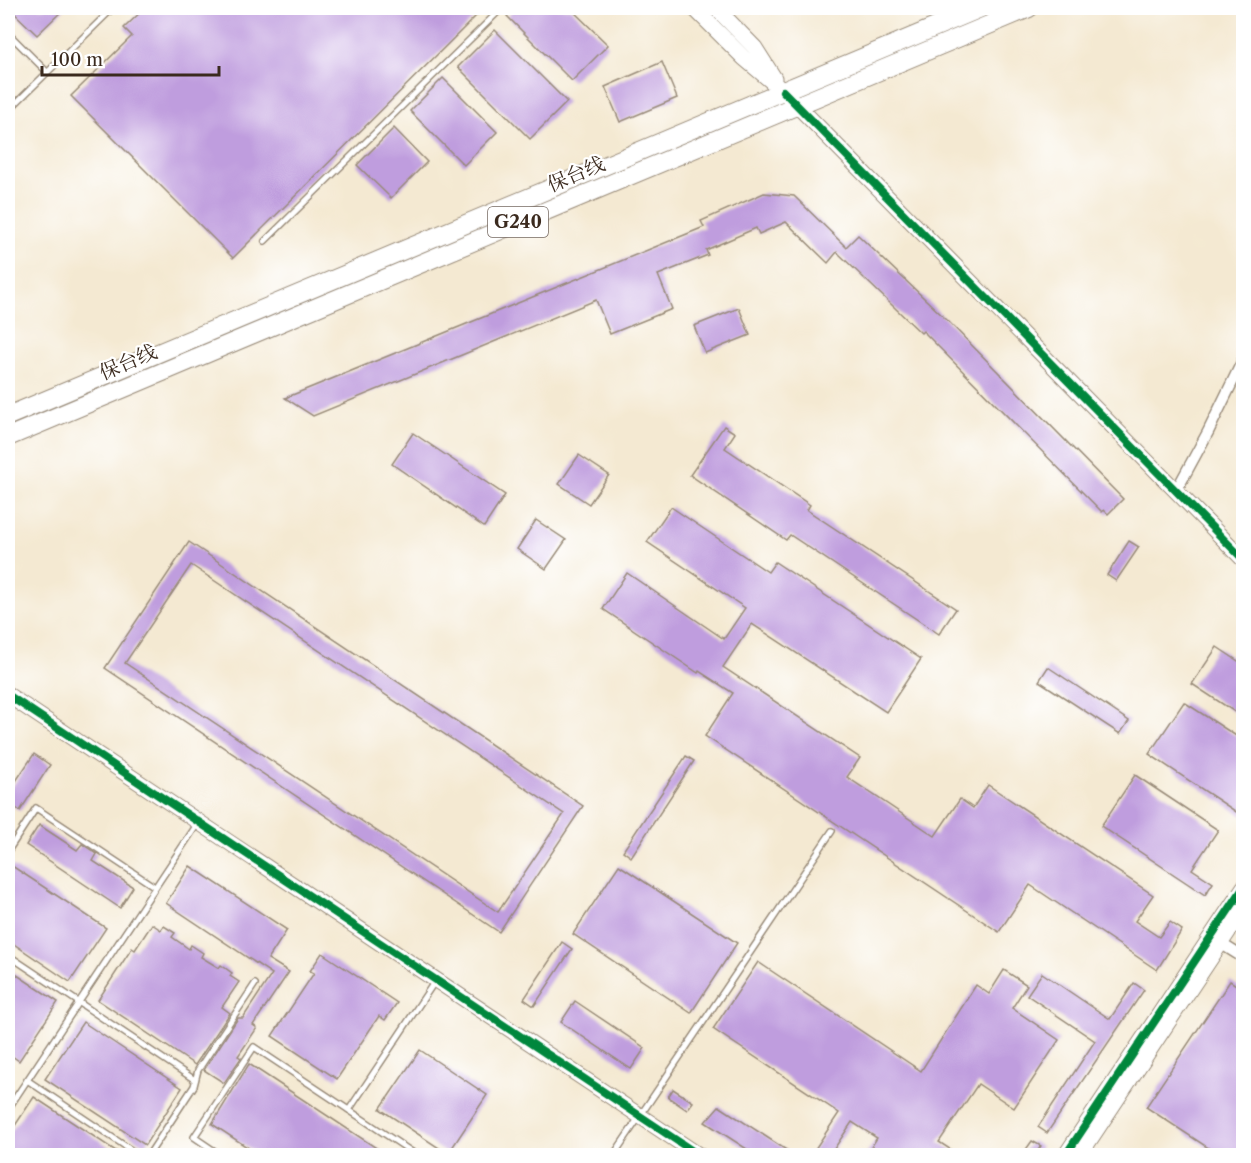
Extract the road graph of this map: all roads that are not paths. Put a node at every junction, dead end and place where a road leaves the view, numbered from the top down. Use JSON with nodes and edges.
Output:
{"nodes":[{"id":1,"x":113,"y":8,"type":"edge"},
{"id":2,"x":502,"y":8,"type":"edge"},
{"id":3,"x":694,"y":8,"type":"edge"},
{"id":4,"x":716,"y":8,"type":"edge"},
{"id":5,"x":981,"y":8,"type":"edge"},
{"id":6,"x":1029,"y":8,"type":"edge"},
{"id":7,"x":8,"y":33,"type":"edge"},
{"id":8,"x":47,"y":72,"type":"junction"},
{"id":9,"x":783,"y":91,"type":"junction"},
{"id":10,"x":797,"y":105,"type":"junction"},
{"id":11,"x":8,"y":111,"type":"edge"},
{"id":12,"x":265,"y":241,"type":"dead end"},
{"id":13,"x":1244,"y":358,"type":"edge"},
{"id":14,"x":8,"y":416,"type":"edge"},
{"id":15,"x":8,"y":437,"type":"edge"},
{"id":16,"x":1176,"y":491,"type":"junction"},
{"id":17,"x":1244,"y":560,"type":"edge"},
{"id":18,"x":8,"y":695,"type":"edge"},
{"id":19,"x":198,"y":822,"type":"junction"},
{"id":20,"x":832,"y":831,"type":"dead end"},
{"id":21,"x":8,"y":851,"type":"edge"},
{"id":22,"x":155,"y":887,"type":"junction"},
{"id":23,"x":1244,"y":887,"type":"edge"},
{"id":24,"x":1244,"y":908,"type":"edge"},
{"id":25,"x":1220,"y":943,"type":"junction"},
{"id":26,"x":8,"y":956,"type":"edge"},
{"id":27,"x":1244,"y":958,"type":"edge"},
{"id":28,"x":435,"y":980,"type":"junction"},
{"id":29,"x":255,"y":984,"type":"dead end"},
{"id":30,"x":78,"y":1002,"type":"junction"},
{"id":31,"x":27,"y":1080,"type":"junction"},
{"id":32,"x":195,"y":1080,"type":"junction"},
{"id":33,"x":8,"y":1109,"type":"edge"},
{"id":34,"x":349,"y":1110,"type":"junction"},
{"id":35,"x":640,"y":1115,"type":"junction"},
{"id":36,"x":140,"y":1155,"type":"edge"},
{"id":37,"x":148,"y":1155,"type":"edge"},
{"id":38,"x":222,"y":1155,"type":"edge"},
{"id":39,"x":418,"y":1155,"type":"edge"},
{"id":40,"x":613,"y":1155,"type":"edge"},
{"id":41,"x":700,"y":1155,"type":"edge"},
{"id":42,"x":1065,"y":1155,"type":"edge"},
{"id":43,"x":1079,"y":1155,"type":"edge"}],
"edges":[{"from":1,"to":8,"type":"lane"},
{"from":2,"to":12,"type":"lane"},
{"from":3,"to":9,"type":"street"},
{"from":4,"to":9,"type":"street"},
{"from":5,"to":9,"type":"highway","name":"保台线","number":"G240"},
{"from":6,"to":10,"type":"highway","name":"保台线","number":"G240"},
{"from":7,"to":8,"type":"lane"},
{"from":8,"to":11,"type":"lane"},
{"from":9,"to":10,"type":"street"},
{"from":9,"to":14,"type":"highway","name":"保台线","number":"G240"},
{"from":10,"to":15,"type":"highway","name":"保台线","number":"G240"},
{"from":10,"to":16,"type":"street"},
{"from":13,"to":16,"type":"street"},
{"from":16,"to":17,"type":"street"},
{"from":18,"to":19,"type":"street"},
{"from":19,"to":22,"type":"lane"},
{"from":19,"to":28,"type":"street"},
{"from":20,"to":35,"type":"lane"},
{"from":21,"to":22,"type":"lane"},
{"from":22,"to":30,"type":"lane"},
{"from":23,"to":42,"type":"street"},
{"from":24,"to":25,"type":"street"},
{"from":25,"to":27,"type":"street"},
{"from":25,"to":43,"type":"street"},
{"from":26,"to":30,"type":"lane"},
{"from":28,"to":34,"type":"lane"},
{"from":28,"to":35,"type":"street"},
{"from":29,"to":32,"type":"lane"},
{"from":30,"to":31,"type":"lane"},
{"from":30,"to":32,"type":"lane"},
{"from":31,"to":33,"type":"lane"},
{"from":31,"to":36,"type":"lane"},
{"from":32,"to":37,"type":"lane"},
{"from":34,"to":38,"type":"lane"},
{"from":34,"to":39,"type":"lane"},
{"from":35,"to":40,"type":"lane"},
{"from":35,"to":41,"type":"street"}]}
